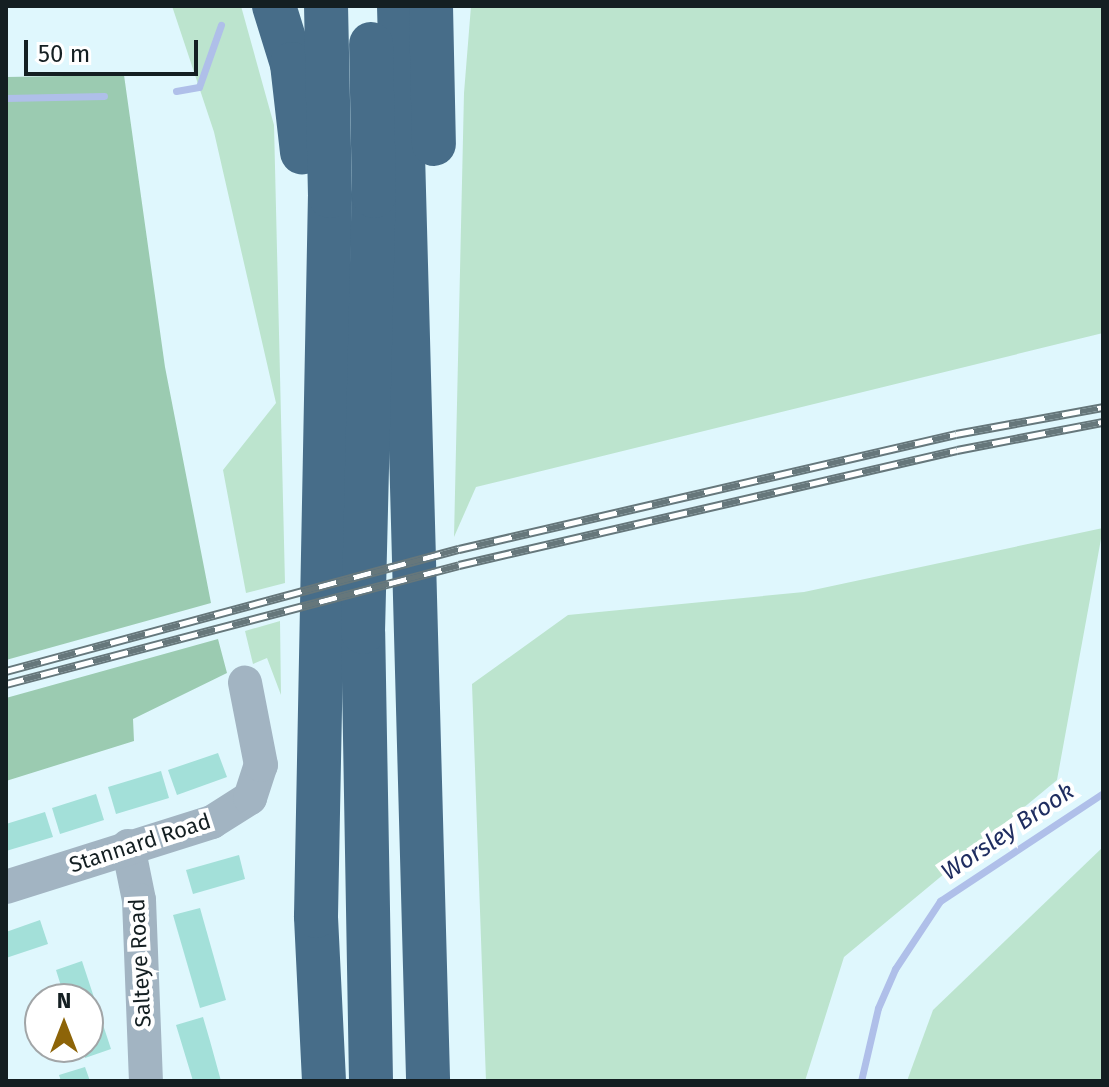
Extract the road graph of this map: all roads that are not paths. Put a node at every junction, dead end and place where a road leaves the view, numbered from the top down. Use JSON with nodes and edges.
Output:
{"nodes":[{"id":1,"x":274,"y":6,"type":"edge"},
{"id":2,"x":326,"y":6,"type":"edge"},
{"id":3,"x":371,"y":6,"type":"edge"},
{"id":4,"x":399,"y":6,"type":"edge"},
{"id":5,"x":431,"y":6,"type":"edge"},
{"id":6,"x":454,"y":6,"type":"edge"},
{"id":7,"x":435,"y":196,"type":"junction"},
{"id":8,"x":326,"y":345,"type":"junction"},
{"id":9,"x":245,"y":683,"type":"dead end"},
{"id":10,"x":421,"y":806,"type":"junction"},
{"id":11,"x":128,"y":846,"type":"junction"},
{"id":12,"x":6,"y":887,"type":"edge"},
{"id":13,"x":146,"y":1081,"type":"edge"},
{"id":14,"x":324,"y":1081,"type":"edge"},
{"id":15,"x":371,"y":1081,"type":"edge"},
{"id":16,"x":428,"y":1081,"type":"edge"}],
"edges":[{"from":1,"to":8,"type":"highway"},
{"from":2,"to":8,"type":"highway"},
{"from":3,"to":15,"type":"highway"},
{"from":4,"to":10,"type":"highway"},
{"from":5,"to":7,"type":"highway"},
{"from":6,"to":7,"type":"highway"},
{"from":7,"to":10,"type":"highway"},
{"from":8,"to":14,"type":"highway"},
{"from":9,"to":11,"type":"street","name":"Stannard Road"},
{"from":10,"to":16,"type":"highway"},
{"from":11,"to":12,"type":"street","name":"Stannard Road"},
{"from":11,"to":13,"type":"street","name":"Salteye Road"}]}
